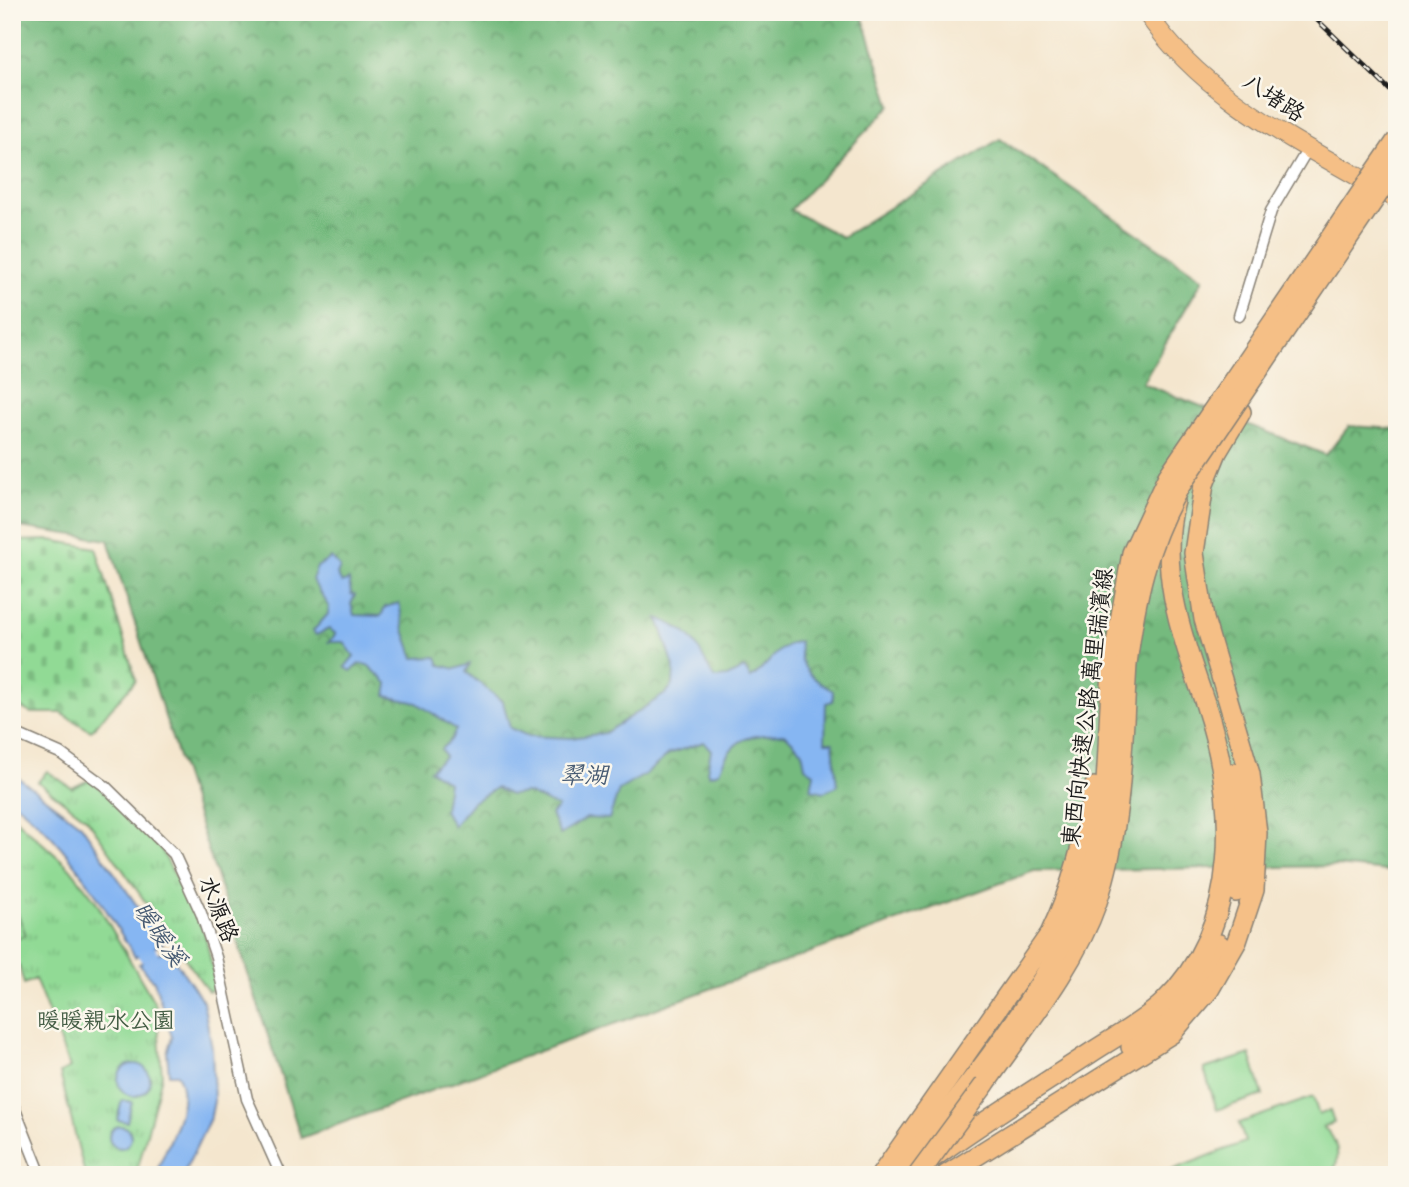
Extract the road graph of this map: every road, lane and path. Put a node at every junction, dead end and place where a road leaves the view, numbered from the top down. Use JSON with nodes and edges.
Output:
{"nodes":[{"id":1,"x":1146,"y":12,"type":"edge"},
{"id":2,"x":1159,"y":12,"type":"edge"},
{"id":3,"x":1397,"y":128,"type":"edge"},
{"id":4,"x":1397,"y":140,"type":"edge"},
{"id":5,"x":1309,"y":147,"type":"junction"},
{"id":6,"x":1397,"y":150,"type":"edge"},
{"id":7,"x":1397,"y":166,"type":"edge"},
{"id":8,"x":1397,"y":185,"type":"edge"},
{"id":9,"x":1397,"y":198,"type":"edge"},
{"id":10,"x":1335,"y":256,"type":"junction"},
{"id":11,"x":1239,"y":316,"type":"dead end"},
{"id":12,"x":1215,"y":406,"type":"junction"},
{"id":13,"x":1120,"y":662,"type":"junction"},
{"id":14,"x":1109,"y":706,"type":"junction"},
{"id":15,"x":12,"y":732,"type":"edge"},
{"id":16,"x":979,"y":1080,"type":"junction"},
{"id":17,"x":12,"y":1102,"type":"edge"},
{"id":18,"x":41,"y":1175,"type":"edge"},
{"id":19,"x":281,"y":1175,"type":"edge"},
{"id":20,"x":881,"y":1175,"type":"edge"},
{"id":21,"x":898,"y":1175,"type":"edge"},
{"id":22,"x":910,"y":1175,"type":"edge"},
{"id":23,"x":918,"y":1175,"type":"edge"},
{"id":24,"x":933,"y":1175,"type":"edge"},
{"id":25,"x":946,"y":1175,"type":"edge"}],
"edges":[{"from":1,"to":5,"type":"main road","name":"八堵路"},
{"from":2,"to":8,"type":"main road","name":"八堵路"},
{"from":3,"to":12,"type":"highway"},
{"from":4,"to":13,"type":"highway","name":"東西向快速公路 萬里瑞濱線","bridge":true},
{"from":5,"to":9,"type":"main road","name":"八堵路"},
{"from":5,"to":11,"type":"street"},
{"from":6,"to":12,"type":"highway"},
{"from":7,"to":10,"type":"highway","name":"東西向快速公路 萬里瑞濱線","bridge":true},
{"from":10,"to":13,"type":"highway","name":"東西向快速公路 萬里瑞濱線","bridge":true},
{"from":10,"to":25,"type":"highway","bridge":true},
{"from":12,"to":22,"type":"highway"},
{"from":12,"to":24,"type":"highway"},
{"from":13,"to":14,"type":"highway","name":"東西向快速公路 萬里瑞濱線"},
{"from":13,"to":16,"type":"highway","name":"東西向快速公路 萬里瑞濱線"},
{"from":14,"to":16,"type":"highway","name":"東西向快速公路 萬里瑞濱線"},
{"from":14,"to":20,"type":"highway"},
{"from":15,"to":19,"type":"street","name":"水源路"},
{"from":16,"to":21,"type":"highway","name":"東西向快速公路 萬里瑞濱線"},
{"from":16,"to":23,"type":"highway","name":"東西向快速公路 萬里瑞濱線","bridge":true},
{"from":17,"to":18,"type":"street"}]}
